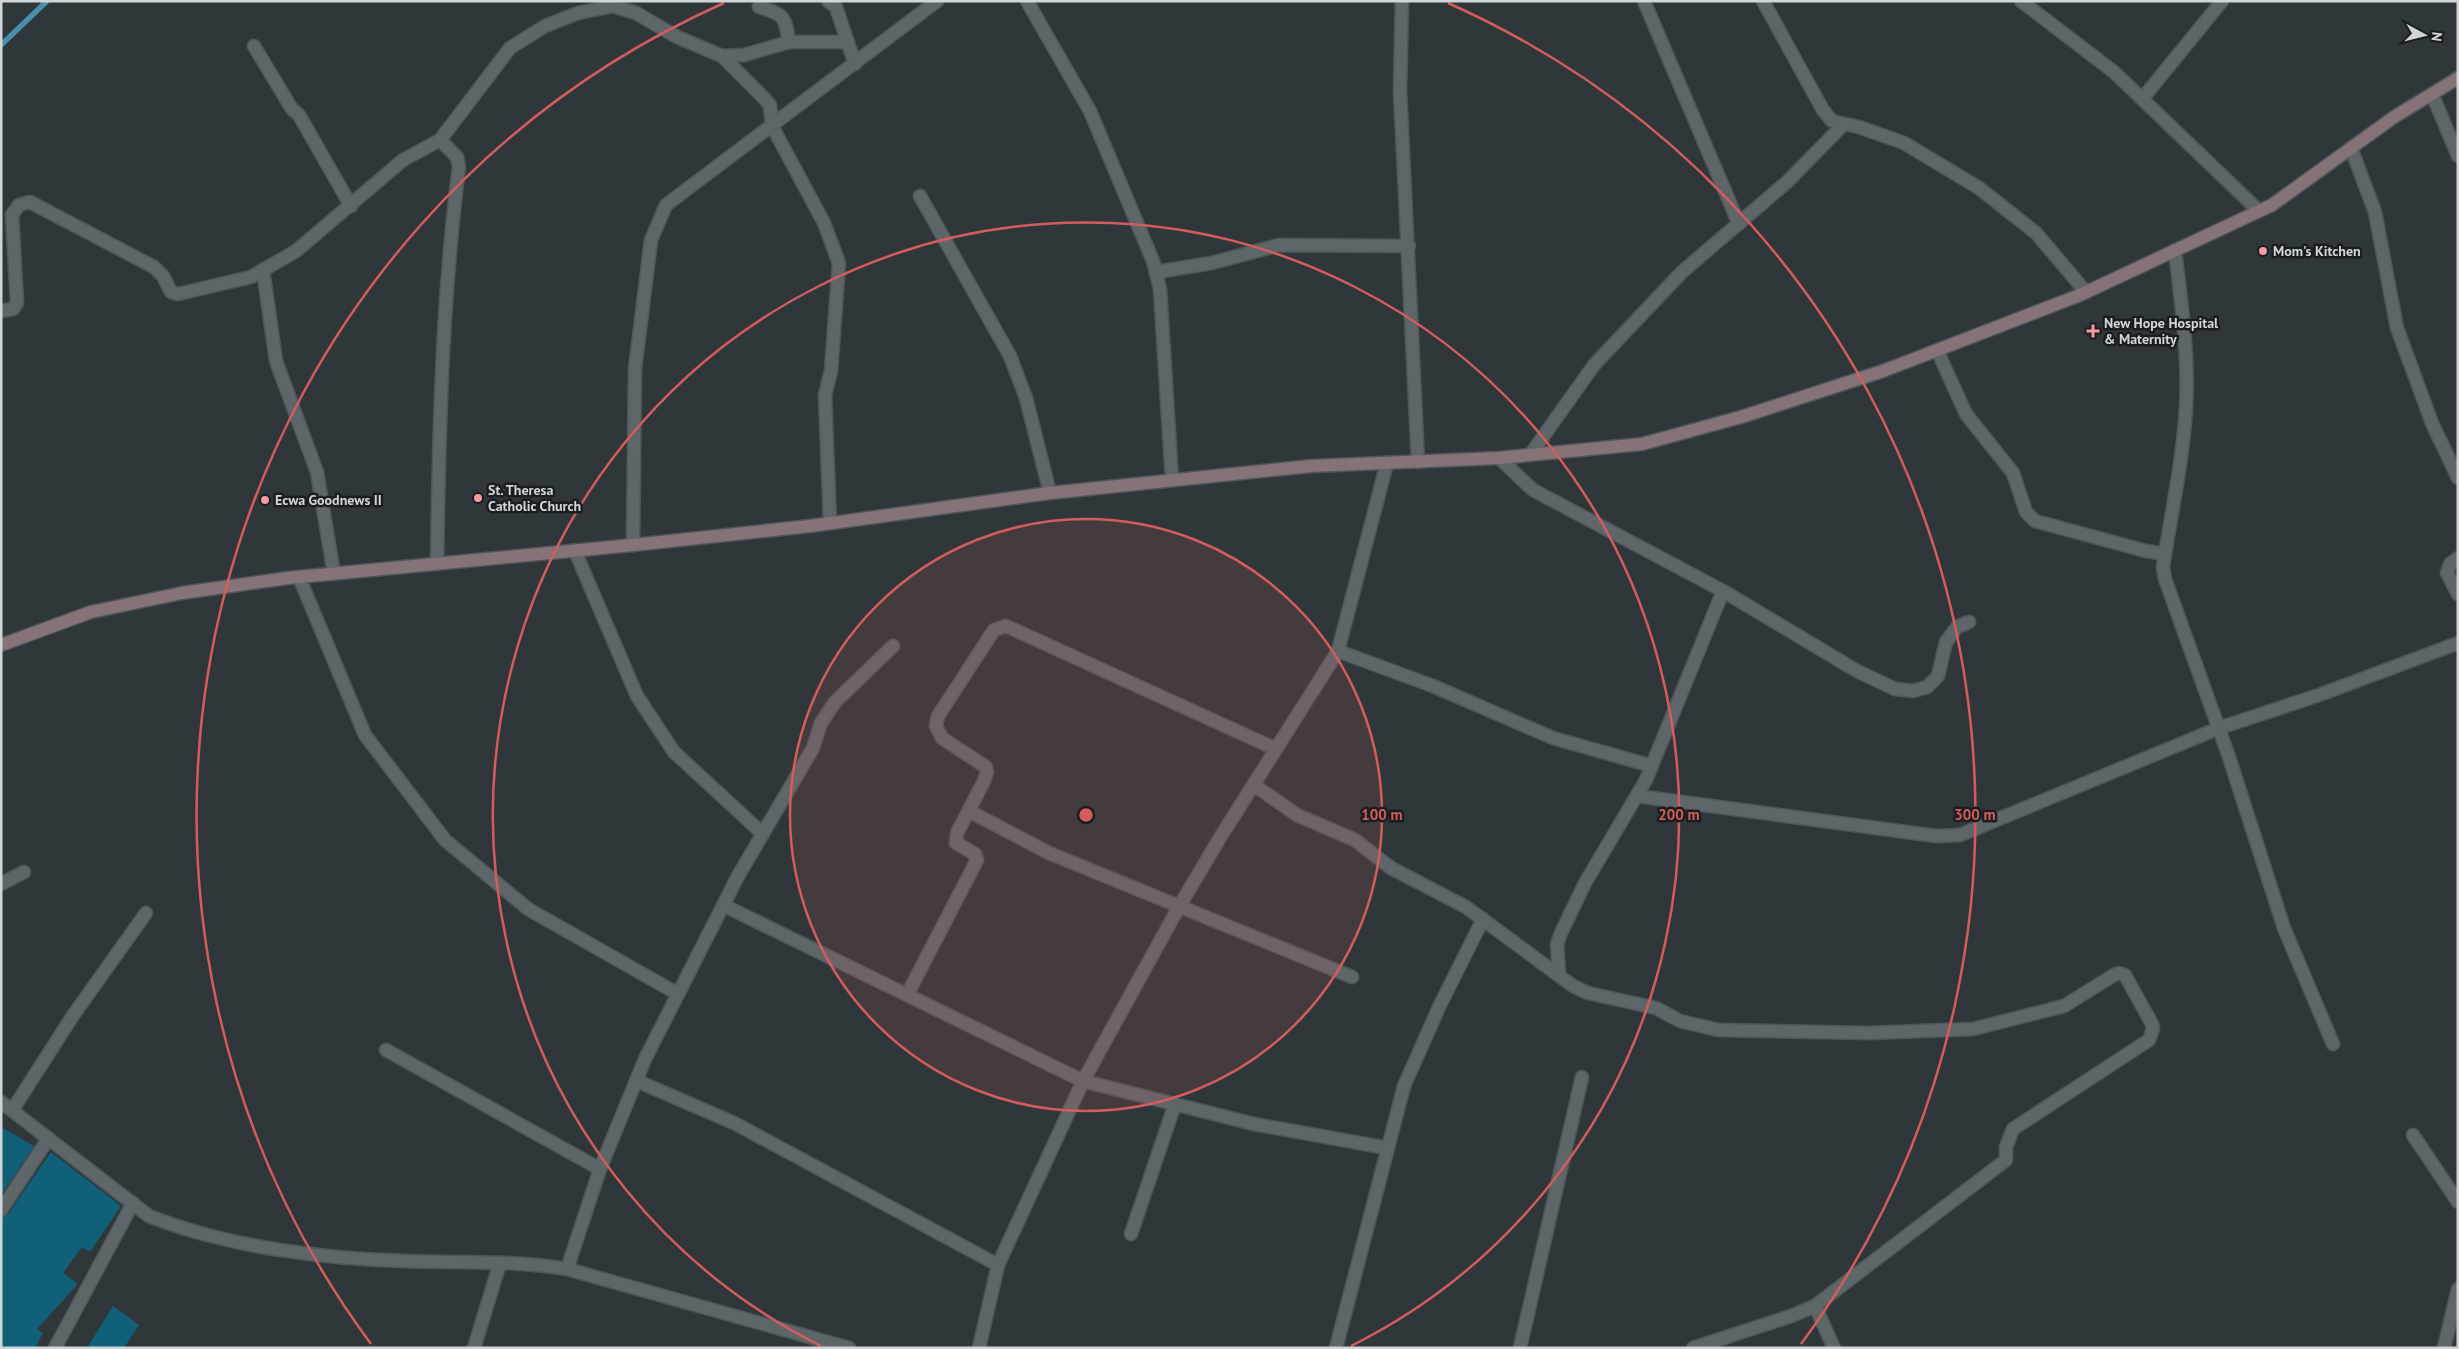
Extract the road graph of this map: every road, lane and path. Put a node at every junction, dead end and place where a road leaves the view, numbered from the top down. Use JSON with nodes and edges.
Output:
{"nodes":[{"id":1,"x":828,"y":1,"type":"edge"},
{"id":2,"x":937,"y":1,"type":"edge"},
{"id":3,"x":1027,"y":1,"type":"edge"},
{"id":4,"x":1402,"y":1,"type":"edge"},
{"id":5,"x":1644,"y":1,"type":"edge"},
{"id":6,"x":1763,"y":1,"type":"edge"},
{"id":7,"x":2021,"y":1,"type":"edge"},
{"id":8,"x":2222,"y":1,"type":"edge"},
{"id":9,"x":759,"y":7,"type":"dead end"},
{"id":10,"x":789,"y":42,"type":"junction"},
{"id":11,"x":848,"y":42,"type":"junction"},
{"id":12,"x":254,"y":46,"type":"dead end"},
{"id":13,"x":722,"y":56,"type":"junction"},
{"id":14,"x":855,"y":64,"type":"junction"},
{"id":15,"x":2458,"y":78,"type":"edge"},
{"id":16,"x":2432,"y":94,"type":"junction"},
{"id":17,"x":2142,"y":99,"type":"junction"},
{"id":18,"x":1843,"y":125,"type":"junction"},
{"id":19,"x":772,"y":126,"type":"junction"},
{"id":20,"x":440,"y":140,"type":"junction"},
{"id":21,"x":2351,"y":148,"type":"junction"},
{"id":22,"x":2458,"y":156,"type":"edge"},
{"id":23,"x":920,"y":196,"type":"dead end"},
{"id":24,"x":351,"y":206,"type":"junction"},
{"id":25,"x":2259,"y":211,"type":"junction"},
{"id":26,"x":1739,"y":224,"type":"junction"},
{"id":27,"x":1409,"y":246,"type":"junction"},
{"id":28,"x":2175,"y":250,"type":"junction"},
{"id":29,"x":263,"y":270,"type":"junction"},
{"id":30,"x":1156,"y":272,"type":"junction"},
{"id":31,"x":2086,"y":292,"type":"junction"},
{"id":32,"x":1,"y":311,"type":"edge"},
{"id":33,"x":1937,"y":350,"type":"junction"},
{"id":34,"x":1530,"y":455,"type":"junction"},
{"id":35,"x":1499,"y":458,"type":"junction"},
{"id":36,"x":1418,"y":462,"type":"junction"},
{"id":37,"x":1387,"y":463,"type":"junction"},
{"id":38,"x":2458,"y":478,"type":"edge"},
{"id":39,"x":1172,"y":480,"type":"junction"},
{"id":40,"x":1050,"y":493,"type":"junction"},
{"id":41,"x":830,"y":523,"type":"junction"},
{"id":42,"x":633,"y":545,"type":"junction"},
{"id":43,"x":575,"y":552,"type":"junction"},
{"id":44,"x":2165,"y":554,"type":"junction"},
{"id":45,"x":2458,"y":558,"type":"edge"},
{"id":46,"x":437,"y":564,"type":"junction"},
{"id":47,"x":334,"y":574,"type":"junction"},
{"id":48,"x":299,"y":577,"type":"junction"},
{"id":49,"x":1723,"y":591,"type":"junction"},
{"id":50,"x":2458,"y":594,"type":"edge"},
{"id":51,"x":1969,"y":622,"type":"dead end"},
{"id":52,"x":2458,"y":643,"type":"edge"},
{"id":53,"x":1,"y":645,"type":"edge"},
{"id":54,"x":893,"y":646,"type":"dead end"},
{"id":55,"x":1338,"y":651,"type":"junction"},
{"id":56,"x":2219,"y":728,"type":"junction"},
{"id":57,"x":1276,"y":749,"type":"junction"},
{"id":58,"x":1652,"y":766,"type":"junction"},
{"id":59,"x":1254,"y":785,"type":"junction"},
{"id":60,"x":1637,"y":796,"type":"junction"},
{"id":61,"x":969,"y":811,"type":"junction"},
{"id":62,"x":763,"y":834,"type":"junction"},
{"id":63,"x":24,"y":872,"type":"dead end"},
{"id":64,"x":1,"y":884,"type":"edge"},
{"id":65,"x":723,"y":905,"type":"junction"},
{"id":66,"x":1180,"y":905,"type":"junction"},
{"id":67,"x":146,"y":913,"type":"dead end"},
{"id":68,"x":1483,"y":919,"type":"junction"},
{"id":69,"x":1559,"y":974,"type":"junction"},
{"id":70,"x":1352,"y":977,"type":"dead end"},
{"id":71,"x":678,"y":994,"type":"junction"},
{"id":72,"x":907,"y":995,"type":"junction"},
{"id":73,"x":2333,"y":1044,"type":"dead end"},
{"id":74,"x":386,"y":1050,"type":"dead end"},
{"id":75,"x":1582,"y":1077,"type":"dead end"},
{"id":76,"x":637,"y":1081,"type":"junction"},
{"id":77,"x":1083,"y":1081,"type":"junction"},
{"id":78,"x":1,"y":1102,"type":"edge"},
{"id":79,"x":1175,"y":1104,"type":"junction"},
{"id":80,"x":13,"y":1109,"type":"junction"},
{"id":81,"x":2413,"y":1135,"type":"dead end"},
{"id":82,"x":48,"y":1139,"type":"junction"},
{"id":83,"x":1387,"y":1148,"type":"junction"},
{"id":84,"x":600,"y":1169,"type":"junction"},
{"id":85,"x":2458,"y":1202,"type":"edge"},
{"id":86,"x":133,"y":1203,"type":"junction"},
{"id":87,"x":1,"y":1210,"type":"edge"},
{"id":88,"x":1131,"y":1234,"type":"dead end"},
{"id":89,"x":500,"y":1263,"type":"junction"},
{"id":90,"x":998,"y":1264,"type":"junction"},
{"id":91,"x":567,"y":1269,"type":"junction"},
{"id":92,"x":2458,"y":1289,"type":"edge"},
{"id":93,"x":1814,"y":1306,"type":"junction"},
{"id":94,"x":55,"y":1348,"type":"edge"},
{"id":95,"x":474,"y":1348,"type":"edge"},
{"id":96,"x":849,"y":1348,"type":"edge"},
{"id":97,"x":979,"y":1348,"type":"edge"},
{"id":98,"x":1336,"y":1348,"type":"edge"},
{"id":99,"x":1520,"y":1348,"type":"edge"},
{"id":100,"x":1693,"y":1348,"type":"edge"},
{"id":101,"x":1834,"y":1348,"type":"edge"},
{"id":102,"x":2444,"y":1348,"type":"edge"}],
"edges":[{"from":1,"to":11,"type":"street"},
{"from":2,"to":14,"type":"street"},
{"from":3,"to":30,"type":"street"},
{"from":4,"to":27,"type":"street"},
{"from":5,"to":26,"type":"street"},
{"from":6,"to":18,"type":"street"},
{"from":7,"to":17,"type":"street"},
{"from":8,"to":17,"type":"street"},
{"from":9,"to":10,"type":"street"},
{"from":10,"to":11,"type":"street"},
{"from":10,"to":13,"type":"street"},
{"from":11,"to":14,"type":"street"},
{"from":12,"to":24,"type":"street"},
{"from":13,"to":19,"type":"street"},
{"from":13,"to":20,"type":"street"},
{"from":14,"to":19,"type":"street"},
{"from":15,"to":16,"type":"street"},
{"from":16,"to":21,"type":"street"},
{"from":16,"to":22,"type":"street"},
{"from":17,"to":25,"type":"street"},
{"from":18,"to":26,"type":"street"},
{"from":18,"to":31,"type":"street"},
{"from":19,"to":41,"type":"street"},
{"from":19,"to":42,"type":"street"},
{"from":20,"to":24,"type":"street"},
{"from":20,"to":46,"type":"street"},
{"from":21,"to":25,"type":"street"},
{"from":21,"to":38,"type":"street"},
{"from":23,"to":40,"type":"street"},
{"from":24,"to":29,"type":"street"},
{"from":25,"to":28,"type":"street"},
{"from":26,"to":34,"type":"street"},
{"from":27,"to":30,"type":"street"},
{"from":27,"to":36,"type":"street"},
{"from":28,"to":31,"type":"street"},
{"from":28,"to":44,"type":"street"},
{"from":29,"to":32,"type":"street"},
{"from":29,"to":47,"type":"street"},
{"from":30,"to":39,"type":"street"},
{"from":31,"to":33,"type":"street"},
{"from":33,"to":34,"type":"street"},
{"from":33,"to":44,"type":"street"},
{"from":34,"to":35,"type":"street"},
{"from":35,"to":36,"type":"street"},
{"from":35,"to":49,"type":"street"},
{"from":36,"to":37,"type":"street"},
{"from":37,"to":39,"type":"street"},
{"from":37,"to":55,"type":"street"},
{"from":39,"to":40,"type":"street"},
{"from":40,"to":41,"type":"street"},
{"from":41,"to":42,"type":"street"},
{"from":42,"to":43,"type":"street"},
{"from":43,"to":46,"type":"street"},
{"from":43,"to":62,"type":"street"},
{"from":44,"to":56,"type":"street"},
{"from":45,"to":50,"type":"street"},
{"from":46,"to":47,"type":"street"},
{"from":47,"to":48,"type":"street"},
{"from":48,"to":53,"type":"street"},
{"from":48,"to":71,"type":"street"},
{"from":49,"to":51,"type":"street"},
{"from":49,"to":58,"type":"street"},
{"from":52,"to":56,"type":"street"},
{"from":54,"to":62,"type":"street"},
{"from":55,"to":57,"type":"street"},
{"from":55,"to":58,"type":"street"},
{"from":56,"to":60,"type":"street"},
{"from":56,"to":73,"type":"street"},
{"from":57,"to":59,"type":"street"},
{"from":57,"to":61,"type":"street"},
{"from":58,"to":60,"type":"street"},
{"from":59,"to":66,"type":"street"},
{"from":59,"to":68,"type":"street"},
{"from":60,"to":69,"type":"street"},
{"from":61,"to":66,"type":"street"},
{"from":61,"to":72,"type":"street"},
{"from":62,"to":65,"type":"street"},
{"from":63,"to":64,"type":"street"},
{"from":65,"to":71,"type":"street"},
{"from":65,"to":72,"type":"street"},
{"from":66,"to":70,"type":"street"},
{"from":66,"to":77,"type":"street"},
{"from":67,"to":80,"type":"street"},
{"from":68,"to":69,"type":"street"},
{"from":68,"to":83,"type":"street"},
{"from":69,"to":93,"type":"street"},
{"from":71,"to":76,"type":"street"},
{"from":72,"to":77,"type":"street"},
{"from":74,"to":84,"type":"street"},
{"from":75,"to":99,"type":"street"},
{"from":76,"to":84,"type":"street"},
{"from":76,"to":90,"type":"street"},
{"from":77,"to":79,"type":"street"},
{"from":77,"to":90,"type":"street"},
{"from":78,"to":80,"type":"street"},
{"from":79,"to":83,"type":"street"},
{"from":79,"to":88,"type":"street"},
{"from":80,"to":82,"type":"street"},
{"from":81,"to":85,"type":"street"},
{"from":82,"to":86,"type":"street"},
{"from":82,"to":87,"type":"street"},
{"from":83,"to":98,"type":"street"},
{"from":84,"to":91,"type":"street"},
{"from":86,"to":89,"type":"street"},
{"from":86,"to":94,"type":"street"},
{"from":89,"to":91,"type":"street"},
{"from":89,"to":95,"type":"street"},
{"from":90,"to":97,"type":"street"},
{"from":91,"to":96,"type":"street"},
{"from":92,"to":102,"type":"street"},
{"from":93,"to":100,"type":"street"},
{"from":93,"to":101,"type":"street"}]}
